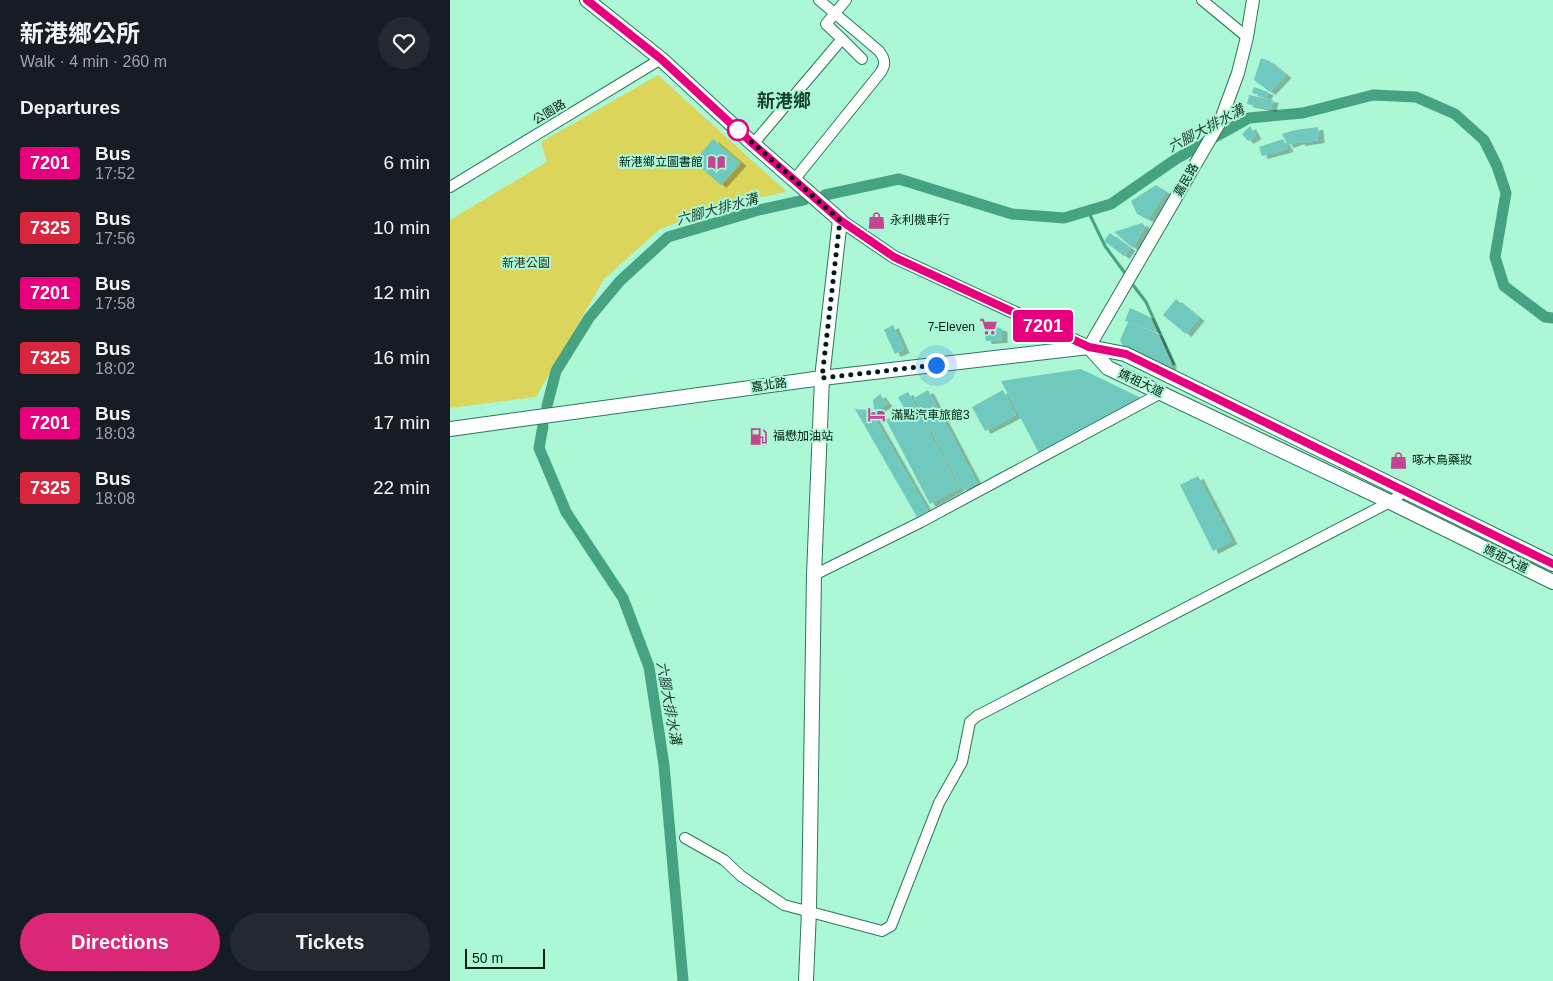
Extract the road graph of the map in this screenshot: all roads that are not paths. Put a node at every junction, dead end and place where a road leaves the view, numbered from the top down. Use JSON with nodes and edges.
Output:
{"nodes":[{"id":1,"x":587,"y":0,"type":"edge"},
{"id":2,"x":819,"y":0,"type":"edge"},
{"id":3,"x":846,"y":0,"type":"edge"},
{"id":4,"x":1202,"y":0,"type":"edge"},
{"id":5,"x":1253,"y":0,"type":"edge"},
{"id":6,"x":835,"y":14,"type":"junction"},
{"id":7,"x":1248,"y":37,"type":"junction"},
{"id":8,"x":842,"y":39,"type":"junction"},
{"id":9,"x":661,"y":59,"type":"junction"},
{"id":10,"x":862,"y":59,"type":"dead end"},
{"id":11,"x":753,"y":144,"type":"junction"},
{"id":12,"x":794,"y":180,"type":"junction"},
{"id":13,"x":450,"y":187,"type":"edge"},
{"id":14,"x":840,"y":220,"type":"junction"},
{"id":15,"x":1089,"y":347,"type":"junction"},
{"id":16,"x":822,"y":378,"type":"junction"},
{"id":17,"x":1161,"y":393,"type":"junction"},
{"id":18,"x":450,"y":429,"type":"edge"},
{"id":19,"x":1405,"y":491,"type":"junction"},
{"id":20,"x":1390,"y":502,"type":"junction"},
{"id":21,"x":1553,"y":564,"type":"edge"},
{"id":22,"x":814,"y":575,"type":"junction"},
{"id":23,"x":1553,"y":582,"type":"edge"},
{"id":24,"x":684,"y":838,"type":"dead end"},
{"id":25,"x":809,"y":910,"type":"junction"},
{"id":26,"x":806,"y":981,"type":"edge"}],
"edges":[{"from":1,"to":9,"type":"main road"},
{"from":2,"to":6,"type":"street"},
{"from":3,"to":6,"type":"street"},
{"from":4,"to":7,"type":"street"},
{"from":5,"to":7,"type":"street","name":"嘉民路"},
{"from":6,"to":8,"type":"street"},
{"from":6,"to":12,"type":"street"},
{"from":7,"to":15,"type":"street","name":"嘉民路"},
{"from":8,"to":10,"type":"street"},
{"from":8,"to":11,"type":"street"},
{"from":9,"to":11,"type":"main road"},
{"from":9,"to":13,"type":"street","name":"公園路"},
{"from":11,"to":12,"type":"main road"},
{"from":12,"to":14,"type":"main road"},
{"from":14,"to":15,"type":"street"},
{"from":14,"to":16,"type":"main road"},
{"from":15,"to":16,"type":"main road","name":"嘉北路"},
{"from":15,"to":17,"type":"main road","name":"媽祖大道"},
{"from":15,"to":19,"type":"main road","name":"媽祖大道"},
{"from":16,"to":18,"type":"main road","name":"嘉北路"},
{"from":16,"to":22,"type":"main road"},
{"from":17,"to":20,"type":"main road","name":"媽祖大道"},
{"from":17,"to":22,"type":"street"},
{"from":19,"to":20,"type":"street"},
{"from":19,"to":21,"type":"main road","name":"媽祖大道"},
{"from":20,"to":23,"type":"main road","name":"媽祖大道"},
{"from":20,"to":25,"type":"street"},
{"from":22,"to":25,"type":"main road"},
{"from":24,"to":25,"type":"street"},
{"from":25,"to":26,"type":"main road"}]}
